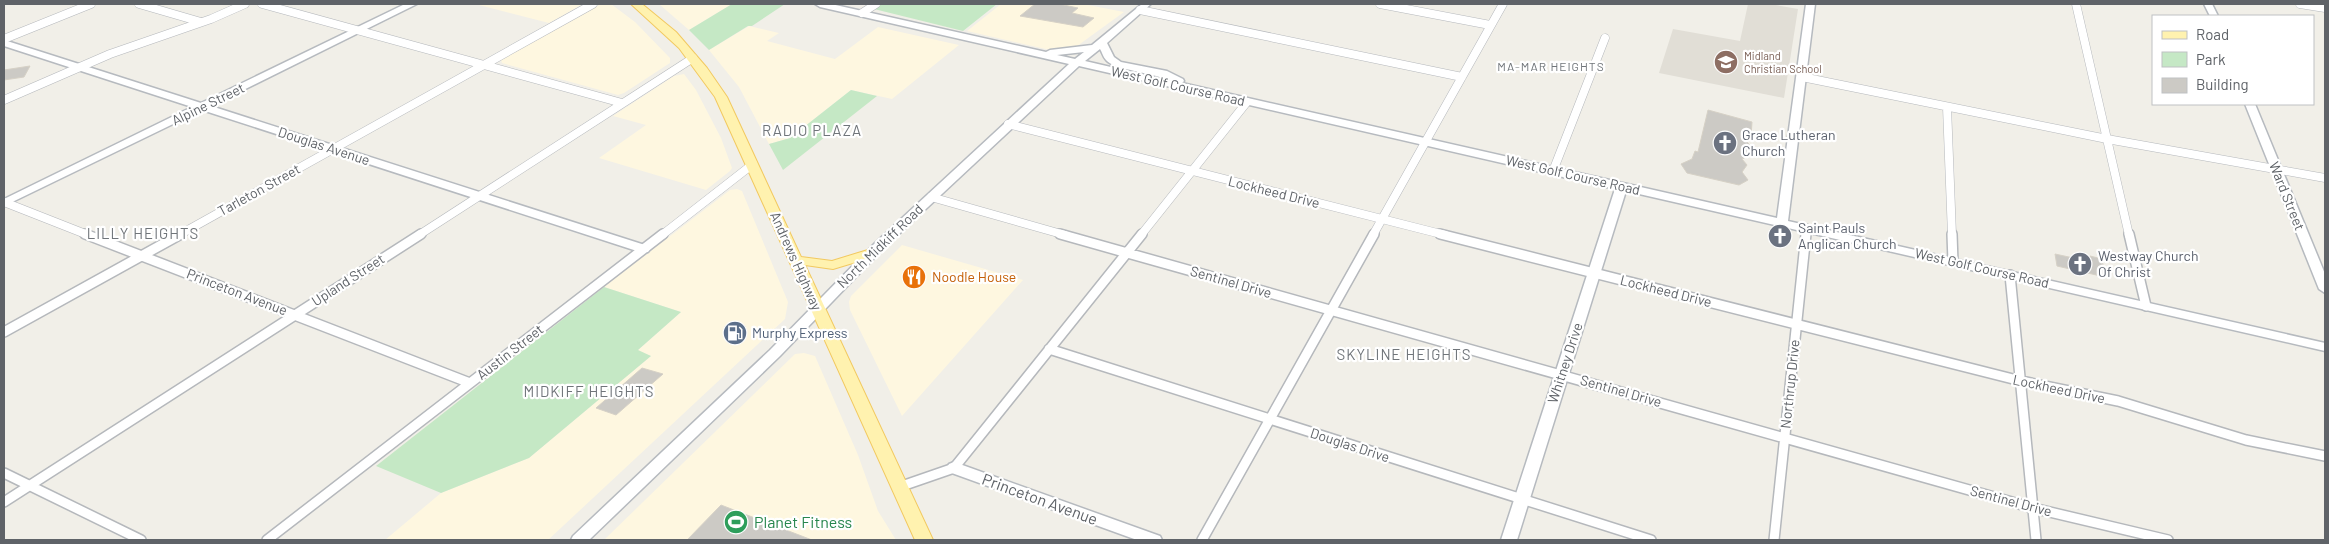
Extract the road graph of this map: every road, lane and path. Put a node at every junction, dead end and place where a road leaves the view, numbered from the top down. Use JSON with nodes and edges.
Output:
{"nodes":[{"id":1,"x":91,"y":4,"type":"edge"},
{"id":2,"x":139,"y":4,"type":"edge"},
{"id":3,"x":245,"y":4,"type":"edge"},
{"id":4,"x":262,"y":4,"type":"edge"},
{"id":5,"x":412,"y":4,"type":"edge"},
{"id":6,"x":594,"y":4,"type":"edge"},
{"id":7,"x":820,"y":4,"type":"edge"},
{"id":8,"x":876,"y":4,"type":"edge"},
{"id":9,"x":1380,"y":4,"type":"edge"},
{"id":10,"x":1503,"y":4,"type":"edge"},
{"id":11,"x":1811,"y":4,"type":"edge"},
{"id":12,"x":2076,"y":4,"type":"edge"},
{"id":13,"x":2300,"y":4,"type":"edge"},
{"id":14,"x":638,"y":5,"type":"edge"},
{"id":15,"x":1144,"y":7,"type":"edge"},
{"id":16,"x":2325,"y":8,"type":"edge"},
{"id":17,"x":862,"y":14,"type":"junction"},
{"id":18,"x":201,"y":22,"type":"junction"},
{"id":19,"x":1490,"y":25,"type":"junction"},
{"id":20,"x":358,"y":30,"type":"junction"},
{"id":21,"x":1605,"y":38,"type":"dead end"},
{"id":22,"x":4,"y":39,"type":"edge"},
{"id":23,"x":4,"y":43,"type":"edge"},
{"id":24,"x":1098,"y":45,"type":"junction"},
{"id":25,"x":1034,"y":53,"type":"junction"},
{"id":26,"x":692,"y":58,"type":"junction"},
{"id":27,"x":1076,"y":63,"type":"junction"},
{"id":28,"x":484,"y":65,"type":"junction"},
{"id":29,"x":79,"y":68,"type":"junction"},
{"id":30,"x":1462,"y":77,"type":"junction"},
{"id":31,"x":1802,"y":77,"type":"junction"},
{"id":32,"x":1199,"y":91,"type":"junction"},
{"id":33,"x":4,"y":100,"type":"edge"},
{"id":34,"x":1247,"y":102,"type":"junction"},
{"id":35,"x":622,"y":103,"type":"junction"},
{"id":36,"x":2250,"y":105,"type":"edge"},
{"id":37,"x":1947,"y":106,"type":"junction"},
{"id":38,"x":201,"y":107,"type":"junction"},
{"id":39,"x":1008,"y":124,"type":"junction"},
{"id":40,"x":2107,"y":139,"type":"junction"},
{"id":41,"x":1426,"y":142,"type":"junction"},
{"id":42,"x":333,"y":149,"type":"junction"},
{"id":43,"x":753,"y":164,"type":"junction"},
{"id":44,"x":2276,"y":168,"type":"junction"},
{"id":45,"x":1553,"y":170,"type":"junction"},
{"id":46,"x":1191,"y":171,"type":"junction"},
{"id":47,"x":2325,"y":178,"type":"edge"},
{"id":48,"x":1622,"y":186,"type":"junction"},
{"id":49,"x":478,"y":195,"type":"junction"},
{"id":50,"x":931,"y":197,"type":"junction"},
{"id":51,"x":4,"y":202,"type":"edge"},
{"id":52,"x":1382,"y":219,"type":"junction"},
{"id":53,"x":1782,"y":223,"type":"junction"},
{"id":54,"x":1807,"y":228,"type":"junction"},
{"id":55,"x":644,"y":249,"type":"junction"},
{"id":56,"x":1127,"y":252,"type":"junction"},
{"id":57,"x":871,"y":253,"type":"junction"},
{"id":58,"x":142,"y":255,"type":"junction"},
{"id":59,"x":796,"y":260,"type":"junction"},
{"id":60,"x":1953,"y":262,"type":"junction"},
{"id":61,"x":1594,"y":273,"type":"junction"},
{"id":62,"x":2010,"y":275,"type":"junction"},
{"id":63,"x":2325,"y":289,"type":"edge"},
{"id":64,"x":2146,"y":306,"type":"junction"},
{"id":65,"x":818,"y":308,"type":"junction"},
{"id":66,"x":1332,"y":310,"type":"junction"},
{"id":67,"x":295,"y":314,"type":"junction"},
{"id":68,"x":1796,"y":325,"type":"junction"},
{"id":69,"x":4,"y":332,"type":"edge"},
{"id":70,"x":2325,"y":347,"type":"edge"},
{"id":71,"x":1049,"y":349,"type":"junction"},
{"id":72,"x":1561,"y":375,"type":"junction"},
{"id":73,"x":2021,"y":381,"type":"junction"},
{"id":74,"x":470,"y":383,"type":"junction"},
{"id":75,"x":1270,"y":419,"type":"junction"},
{"id":76,"x":1785,"y":438,"type":"junction"},
{"id":77,"x":2325,"y":456,"type":"edge"},
{"id":78,"x":954,"y":468,"type":"junction"},
{"id":79,"x":4,"y":473,"type":"edge"},
{"id":80,"x":30,"y":486,"type":"junction"},
{"id":81,"x":899,"y":487,"type":"junction"},
{"id":82,"x":1522,"y":500,"type":"junction"},
{"id":83,"x":4,"y":502,"type":"edge"},
{"id":84,"x":2033,"y":508,"type":"junction"},
{"id":85,"x":141,"y":540,"type":"edge"},
{"id":86,"x":267,"y":540,"type":"edge"},
{"id":87,"x":579,"y":540,"type":"edge"},
{"id":88,"x":924,"y":540,"type":"edge"},
{"id":89,"x":1154,"y":540,"type":"edge"},
{"id":90,"x":1202,"y":540,"type":"edge"},
{"id":91,"x":1509,"y":540,"type":"edge"},
{"id":92,"x":1651,"y":540,"type":"edge"},
{"id":93,"x":1774,"y":540,"type":"edge"},
{"id":94,"x":2036,"y":540,"type":"edge"},
{"id":95,"x":2168,"y":540,"type":"edge"}],
"edges":[{"from":1,"to":22,"type":"street"},
{"from":2,"to":18,"type":"street"},
{"from":3,"to":18,"type":"street"},
{"from":4,"to":20,"type":"street"},
{"from":5,"to":20,"type":"street","name":"Alpine Street"},
{"from":6,"to":28,"type":"street","name":"Tarleton Street"},
{"from":7,"to":17,"type":"street","name":"West Golf Course Road"},
{"from":8,"to":17,"type":"street"},
{"from":9,"to":19,"type":"street"},
{"from":10,"to":19,"type":"street"},
{"from":11,"to":31,"type":"street"},
{"from":12,"to":40,"type":"street"},
{"from":13,"to":16,"type":"street"},
{"from":14,"to":26,"type":"main road","name":"Andrews Highway"},
{"from":15,"to":24,"type":"street","name":"North Midkiff Road"},
{"from":15,"to":30,"type":"street"},
{"from":17,"to":25,"type":"street","name":"West Golf Course Road"},
{"from":18,"to":29,"type":"street"},
{"from":19,"to":30,"type":"street"},
{"from":20,"to":28,"type":"street"},
{"from":20,"to":38,"type":"street","name":"Alpine Street"},
{"from":21,"to":45,"type":"street"},
{"from":23,"to":29,"type":"street","name":"Douglas Avenue"},
{"from":24,"to":25,"type":"street"},
{"from":24,"to":27,"type":"street","name":"North Midkiff Road"},
{"from":24,"to":32,"type":"street"},
{"from":25,"to":27,"type":"street","name":"West Golf Course Road"},
{"from":26,"to":35,"type":"street","name":"Upland Street"},
{"from":26,"to":43,"type":"main road","name":"Andrews Highway"},
{"from":27,"to":32,"type":"street","name":"West Golf Course Road"},
{"from":27,"to":39,"type":"street","name":"North Midkiff Road"},
{"from":28,"to":35,"type":"street"},
{"from":28,"to":42,"type":"street","name":"Tarleton Street"},
{"from":29,"to":33,"type":"street"},
{"from":29,"to":38,"type":"street","name":"Douglas Avenue"},
{"from":30,"to":41,"type":"street"},
{"from":31,"to":37,"type":"street"},
{"from":31,"to":53,"type":"street"},
{"from":32,"to":34,"type":"street","name":"West Golf Course Road"},
{"from":34,"to":41,"type":"street","name":"West Golf Course Road"},
{"from":34,"to":46,"type":"street"},
{"from":35,"to":49,"type":"street","name":"Upland Street"},
{"from":36,"to":44,"type":"street","name":"Ward Street"},
{"from":37,"to":40,"type":"street"},
{"from":37,"to":60,"type":"street"},
{"from":38,"to":42,"type":"street","name":"Douglas Avenue"},
{"from":38,"to":51,"type":"street","name":"Alpine Street"},
{"from":39,"to":46,"type":"street","name":"Lockheed Drive"},
{"from":39,"to":50,"type":"street","name":"North Midkiff Road"},
{"from":40,"to":44,"type":"street"},
{"from":40,"to":64,"type":"street"},
{"from":41,"to":45,"type":"street","name":"West Golf Course Road"},
{"from":41,"to":52,"type":"street"},
{"from":42,"to":49,"type":"street","name":"Douglas Avenue"},
{"from":42,"to":58,"type":"street","name":"Tarleton Street"},
{"from":43,"to":55,"type":"street","name":"Austin Street"},
{"from":43,"to":59,"type":"main road","name":"Andrews Highway"},
{"from":44,"to":47,"type":"street"},
{"from":44,"to":63,"type":"street","name":"Ward Street"},
{"from":45,"to":48,"type":"street","name":"West Golf Course Road"},
{"from":46,"to":52,"type":"street","name":"Lockheed Drive"},
{"from":46,"to":56,"type":"street"},
{"from":48,"to":53,"type":"street","name":"West Golf Course Road"},
{"from":48,"to":61,"type":"street","name":"Whitney Drive"},
{"from":49,"to":55,"type":"street","name":"Douglas Avenue"},
{"from":49,"to":67,"type":"street","name":"Upland Street"},
{"from":50,"to":56,"type":"street","name":"Sentinel Drive"},
{"from":50,"to":57,"type":"street","name":"North Midkiff Road"},
{"from":51,"to":58,"type":"street","name":"Princeton Avenue"},
{"from":52,"to":61,"type":"street","name":"Lockheed Drive"},
{"from":52,"to":66,"type":"street"},
{"from":53,"to":54,"type":"street","name":"West Golf Course Road"},
{"from":54,"to":60,"type":"street","name":"West Golf Course Road"},
{"from":54,"to":68,"type":"street","name":"Northrup Drive"},
{"from":55,"to":74,"type":"street","name":"Austin Street"},
{"from":56,"to":66,"type":"street","name":"Sentinel Drive"},
{"from":56,"to":71,"type":"street"},
{"from":57,"to":59,"type":"main road"},
{"from":57,"to":65,"type":"street","name":"North Midkiff Road"},
{"from":58,"to":67,"type":"street","name":"Princeton Avenue"},
{"from":58,"to":69,"type":"street","name":"Tarleton Street"},
{"from":59,"to":65,"type":"main road","name":"Andrews Highway"},
{"from":60,"to":62,"type":"street","name":"West Golf Course Road"},
{"from":61,"to":68,"type":"street","name":"Lockheed Drive"},
{"from":61,"to":72,"type":"street","name":"Whitney Drive"},
{"from":62,"to":64,"type":"street","name":"West Golf Course Road"},
{"from":62,"to":73,"type":"street"},
{"from":64,"to":70,"type":"street","name":"West Golf Course Road"},
{"from":65,"to":81,"type":"main road","name":"Andrews Highway"},
{"from":65,"to":87,"type":"street","name":"North Midkiff Road"},
{"from":66,"to":72,"type":"street","name":"Sentinel Drive"},
{"from":66,"to":75,"type":"street"},
{"from":67,"to":74,"type":"street","name":"Princeton Avenue"},
{"from":67,"to":80,"type":"street","name":"Upland Street"},
{"from":68,"to":73,"type":"street","name":"Lockheed Drive"},
{"from":68,"to":76,"type":"street","name":"Northrup Drive"},
{"from":71,"to":75,"type":"street","name":"Douglas Drive"},
{"from":71,"to":78,"type":"street"},
{"from":72,"to":76,"type":"street","name":"Sentinel Drive"},
{"from":72,"to":82,"type":"street","name":"Whitney Drive"},
{"from":73,"to":77,"type":"street","name":"Lockheed Drive"},
{"from":73,"to":84,"type":"street"},
{"from":74,"to":86,"type":"street","name":"Austin Street"},
{"from":75,"to":82,"type":"street","name":"Douglas Drive"},
{"from":75,"to":90,"type":"street"},
{"from":76,"to":84,"type":"street","name":"Sentinel Drive"},
{"from":76,"to":93,"type":"street","name":"Northrup Drive"},
{"from":78,"to":81,"type":"street"},
{"from":78,"to":89,"type":"street","name":"Princeton Avenue"},
{"from":79,"to":80,"type":"street"},
{"from":80,"to":83,"type":"street","name":"Upland Street"},
{"from":80,"to":85,"type":"street"},
{"from":81,"to":88,"type":"main road","name":"Andrews Highway"},
{"from":82,"to":91,"type":"street","name":"Whitney Drive"},
{"from":82,"to":92,"type":"street","name":"Douglas Drive"},
{"from":84,"to":94,"type":"street"},
{"from":84,"to":95,"type":"street","name":"Sentinel Drive"}]}
